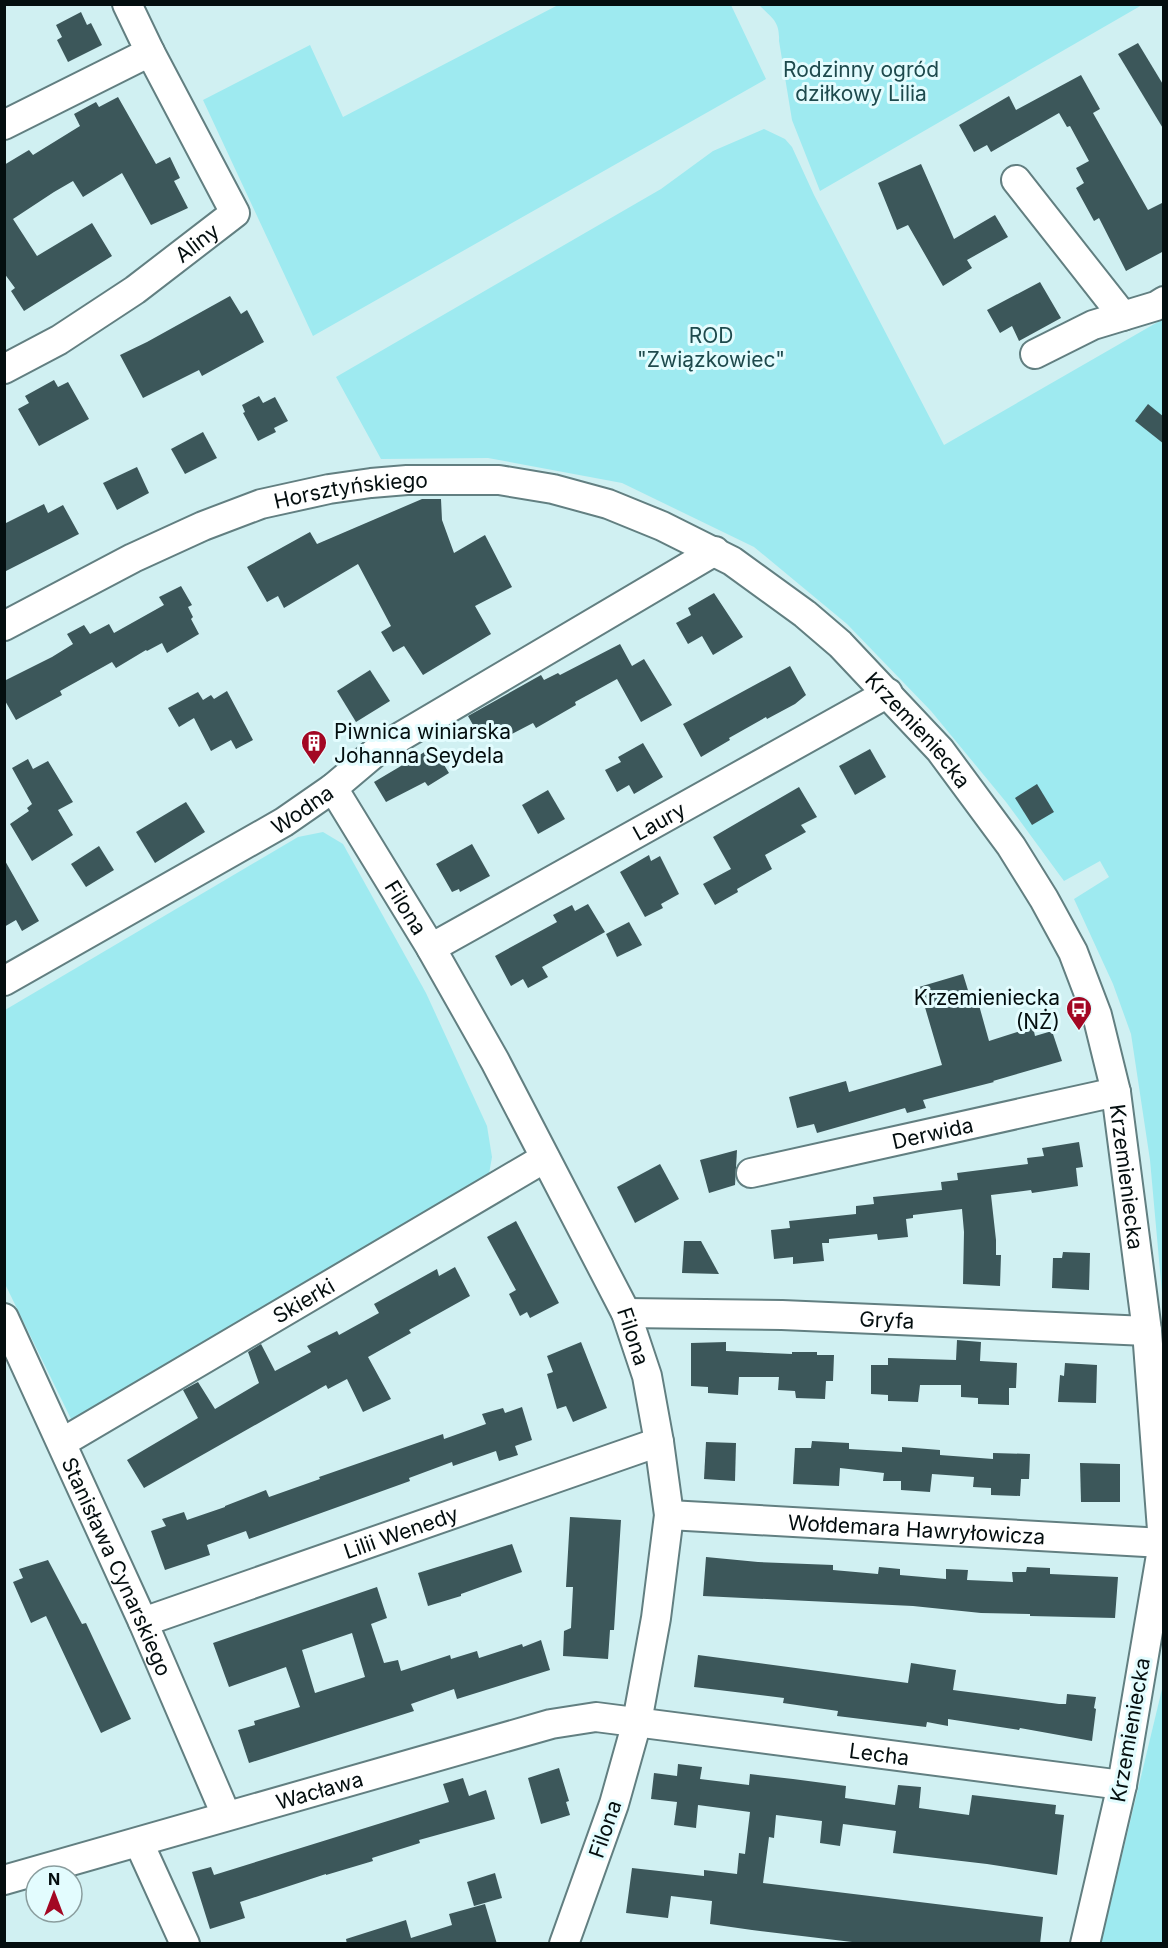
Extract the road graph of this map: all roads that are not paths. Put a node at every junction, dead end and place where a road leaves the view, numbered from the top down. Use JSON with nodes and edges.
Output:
{"nodes":[{"id":1,"x":127,"y":4,"type":"edge"},
{"id":2,"x":150,"y":52,"type":"junction"},
{"id":3,"x":4,"y":125,"type":"edge"},
{"id":4,"x":1016,"y":180,"type":"dead end"},
{"id":5,"x":1164,"y":301,"type":"edge"},
{"id":6,"x":1123,"y":316,"type":"junction"},
{"id":7,"x":1035,"y":354,"type":"dead end"},
{"id":8,"x":4,"y":369,"type":"edge"},
{"id":9,"x":715,"y":551,"type":"junction"},
{"id":10,"x":4,"y":626,"type":"edge"},
{"id":11,"x":888,"y":693,"type":"junction"},
{"id":12,"x":333,"y":788,"type":"junction"},
{"id":13,"x":430,"y":948,"type":"junction"},
{"id":14,"x":4,"y":981,"type":"edge"},
{"id":15,"x":1116,"y":1092,"type":"junction"},
{"id":16,"x":545,"y":1158,"type":"junction"},
{"id":17,"x":751,"y":1173,"type":"dead end"},
{"id":18,"x":626,"y":1313,"type":"junction"},
{"id":19,"x":4,"y":1318,"type":"edge"},
{"id":20,"x":1147,"y":1331,"type":"junction"},
{"id":21,"x":63,"y":1442,"type":"junction"},
{"id":22,"x":659,"y":1442,"type":"junction"},
{"id":23,"x":669,"y":1515,"type":"junction"},
{"id":24,"x":1163,"y":1543,"type":"edge"},
{"id":25,"x":143,"y":1622,"type":"junction"},
{"id":26,"x":637,"y":1722,"type":"junction"},
{"id":27,"x":1122,"y":1785,"type":"junction"},
{"id":28,"x":226,"y":1815,"type":"junction"},
{"id":29,"x":139,"y":1843,"type":"junction"},
{"id":30,"x":4,"y":1880,"type":"edge"},
{"id":31,"x":567,"y":1943,"type":"edge"},
{"id":32,"x":185,"y":1944,"type":"edge"},
{"id":33,"x":1085,"y":1944,"type":"edge"}],
"edges":[{"from":1,"to":2,"type":"street"},
{"from":2,"to":3,"type":"street"},
{"from":2,"to":8,"type":"street","name":"Aliny"},
{"from":4,"to":6,"type":"street"},
{"from":5,"to":6,"type":"street"},
{"from":6,"to":7,"type":"street"},
{"from":9,"to":10,"type":"street","name":"Horsztyńskiego"},
{"from":9,"to":11,"type":"street","name":"Krzemieniecka"},
{"from":9,"to":12,"type":"street","name":"Wodna"},
{"from":11,"to":13,"type":"street","name":"Laury"},
{"from":11,"to":15,"type":"street","name":"Krzemieniecka"},
{"from":12,"to":13,"type":"street","name":"Filona"},
{"from":12,"to":14,"type":"street","name":"Wodna"},
{"from":13,"to":16,"type":"street","name":"Filona"},
{"from":15,"to":17,"type":"street","name":"Derwida"},
{"from":15,"to":20,"type":"street","name":"Krzemieniecka"},
{"from":16,"to":18,"type":"street","name":"Filona"},
{"from":16,"to":21,"type":"street","name":"Skierki"},
{"from":18,"to":20,"type":"street","name":"Gryfa"},
{"from":18,"to":22,"type":"street","name":"Filona"},
{"from":19,"to":21,"type":"street","name":"Stanisława Cynarskiego"},
{"from":20,"to":24,"type":"street","name":"Krzemieniecka"},
{"from":21,"to":25,"type":"street","name":"Stanisława Cynarskiego"},
{"from":22,"to":23,"type":"street","name":"Filona"},
{"from":22,"to":25,"type":"street","name":"Lilii Wenedy"},
{"from":23,"to":24,"type":"street","name":"Wołdemara Hawryłowicza"},
{"from":23,"to":26,"type":"street","name":"Filona"},
{"from":24,"to":27,"type":"street","name":"Krzemieniecka"},
{"from":25,"to":28,"type":"street","name":"Stanisława Cynarskiego"},
{"from":26,"to":27,"type":"street","name":"Lecha"},
{"from":26,"to":28,"type":"street","name":"Wacława"},
{"from":26,"to":31,"type":"street","name":"Filona"},
{"from":27,"to":33,"type":"street","name":"Krzemieniecka"},
{"from":28,"to":29,"type":"street","name":"Wacława"},
{"from":29,"to":30,"type":"street","name":"Wacława"},
{"from":29,"to":32,"type":"street"}]}
